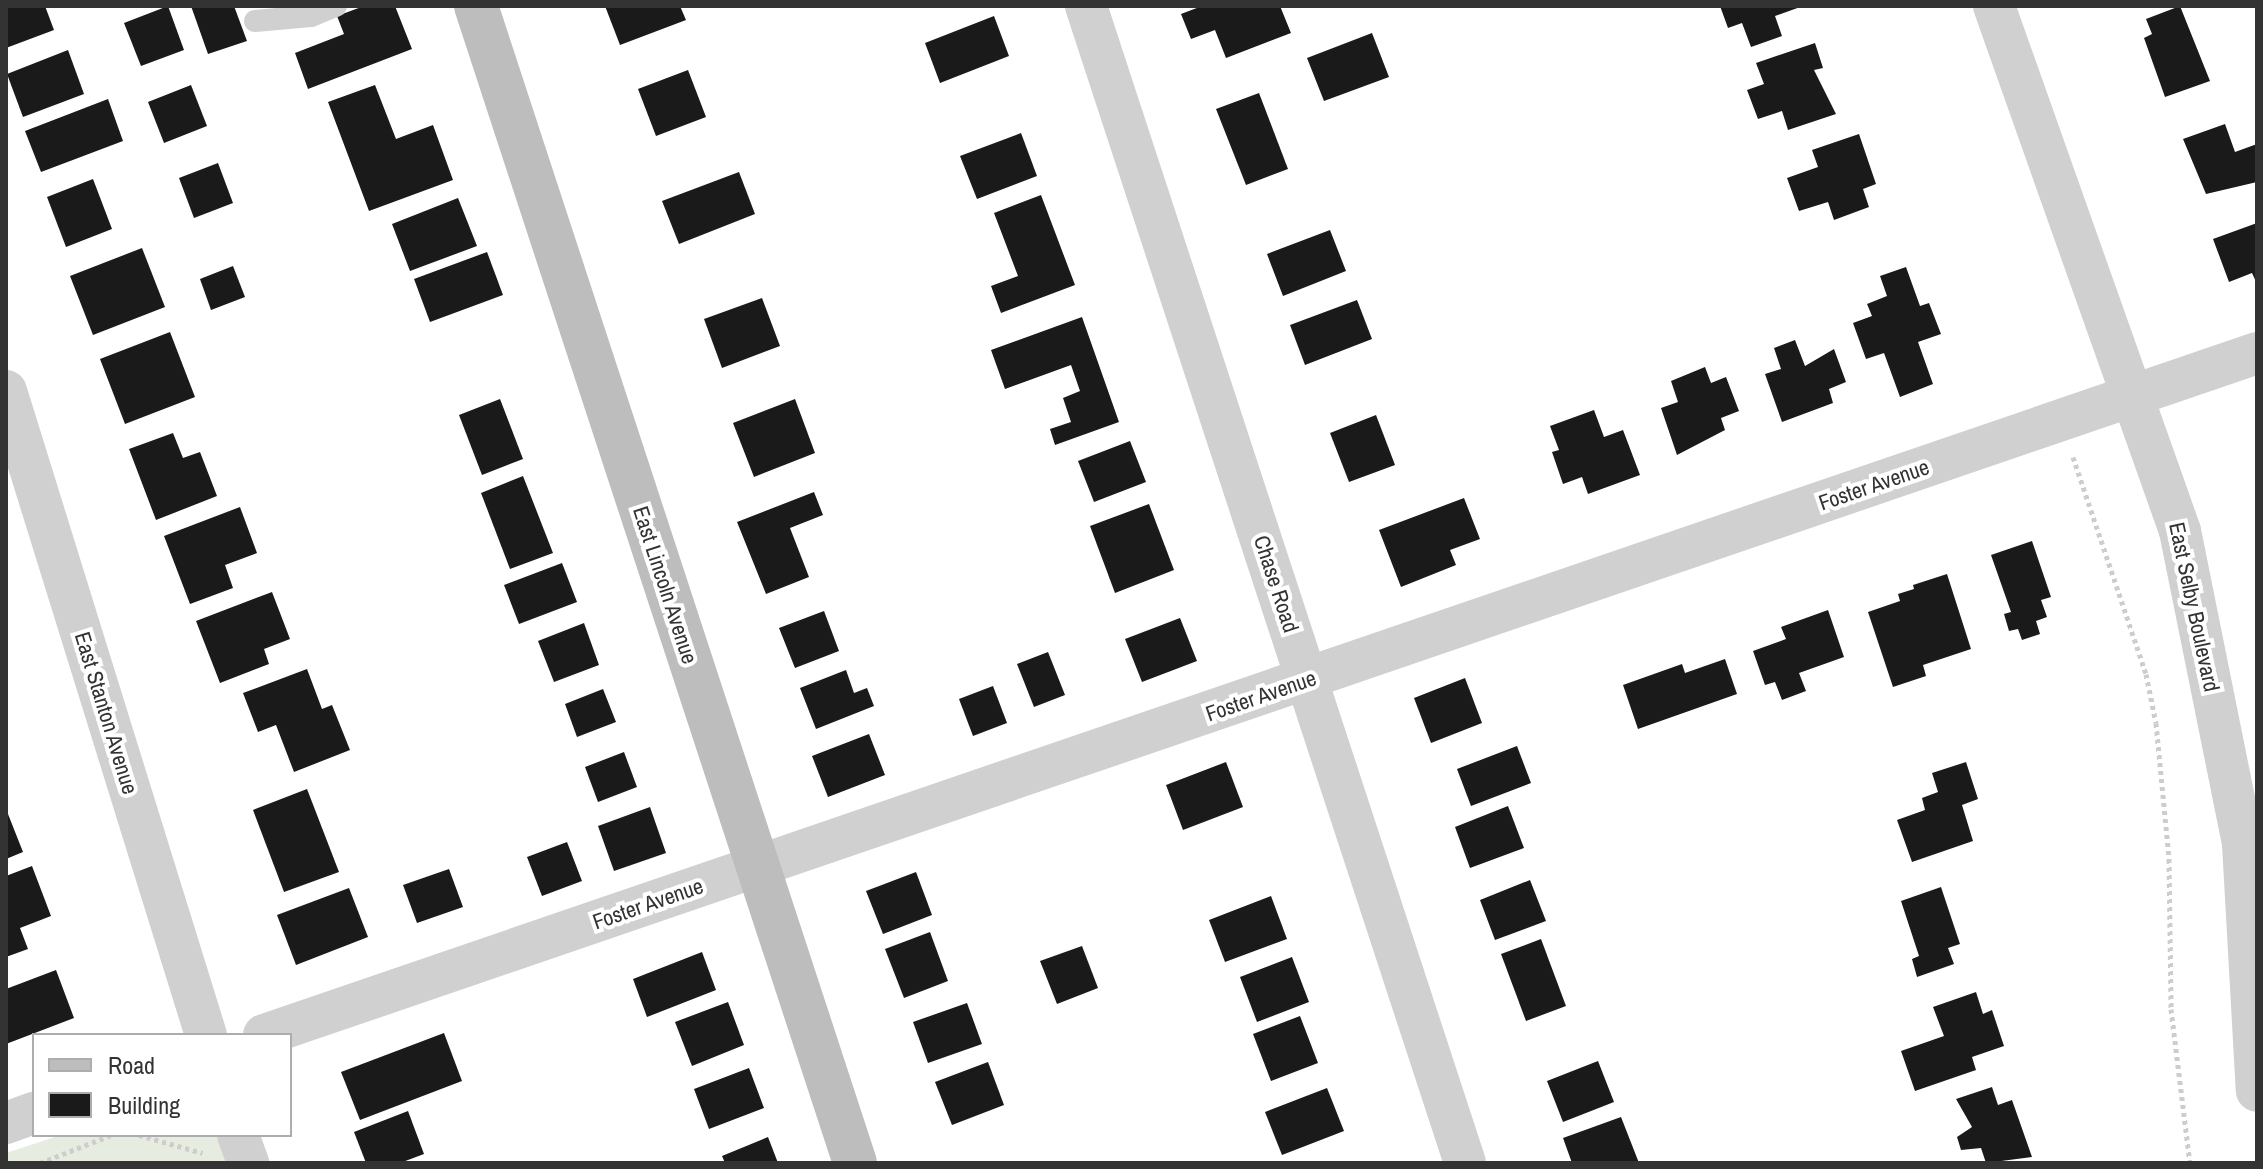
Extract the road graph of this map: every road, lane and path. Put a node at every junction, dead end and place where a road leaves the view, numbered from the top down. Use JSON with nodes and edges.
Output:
{"nodes":[{"id":1,"x":336,"y":6,"type":"edge"},
{"id":2,"x":476,"y":6,"type":"edge"},
{"id":3,"x":1086,"y":6,"type":"edge"},
{"id":4,"x":1994,"y":6,"type":"edge"},
{"id":5,"x":255,"y":21,"type":"dead end"},
{"id":6,"x":2257,"y":353,"type":"edge"},
{"id":7,"x":6,"y":391,"type":"edge"},
{"id":8,"x":2132,"y":396,"type":"junction"},
{"id":9,"x":2070,"y":444,"type":"dead end"},
{"id":10,"x":1307,"y":680,"type":"junction"},
{"id":11,"x":758,"y":867,"type":"junction"},
{"id":12,"x":205,"y":1033,"type":"edge"},
{"id":13,"x":270,"y":1033,"type":"edge"},
{"id":14,"x":2257,"y":1091,"type":"edge"},
{"id":15,"x":32,"y":1114,"type":"edge"},
{"id":16,"x":6,"y":1123,"type":"edge"},
{"id":17,"x":106,"y":1137,"type":"edge"},
{"id":18,"x":146,"y":1137,"type":"edge"},
{"id":19,"x":239,"y":1137,"type":"edge"},
{"id":20,"x":200,"y":1153,"type":"dead end"},
{"id":21,"x":40,"y":1163,"type":"edge"},
{"id":22,"x":248,"y":1163,"type":"edge"},
{"id":23,"x":855,"y":1163,"type":"edge"},
{"id":24,"x":1465,"y":1163,"type":"edge"},
{"id":25,"x":2190,"y":1163,"type":"edge"}],
"edges":[{"from":1,"to":5,"type":"lane"},
{"from":2,"to":11,"type":"main road","name":"East Lincoln Avenue"},
{"from":3,"to":10,"type":"street","name":"Chase Road"},
{"from":4,"to":8,"type":"street","name":"East Selby Boulevard"},
{"from":6,"to":8,"type":"street","name":"Foster Avenue"},
{"from":7,"to":12,"type":"street","name":"East Stanton Avenue"},
{"from":8,"to":10,"type":"street","name":"Foster Avenue"},
{"from":8,"to":14,"type":"street","name":"East Selby Boulevard"},
{"from":9,"to":25,"type":"path"},
{"from":10,"to":11,"type":"street","name":"Foster Avenue"},
{"from":10,"to":24,"type":"street","name":"Chase Road"},
{"from":11,"to":13,"type":"street","name":"Foster Avenue"},
{"from":11,"to":23,"type":"main road","name":"East Lincoln Avenue"},
{"from":15,"to":16,"type":"street"},
{"from":17,"to":21,"type":"path"},
{"from":18,"to":20,"type":"path"},
{"from":19,"to":22,"type":"street"}]}
